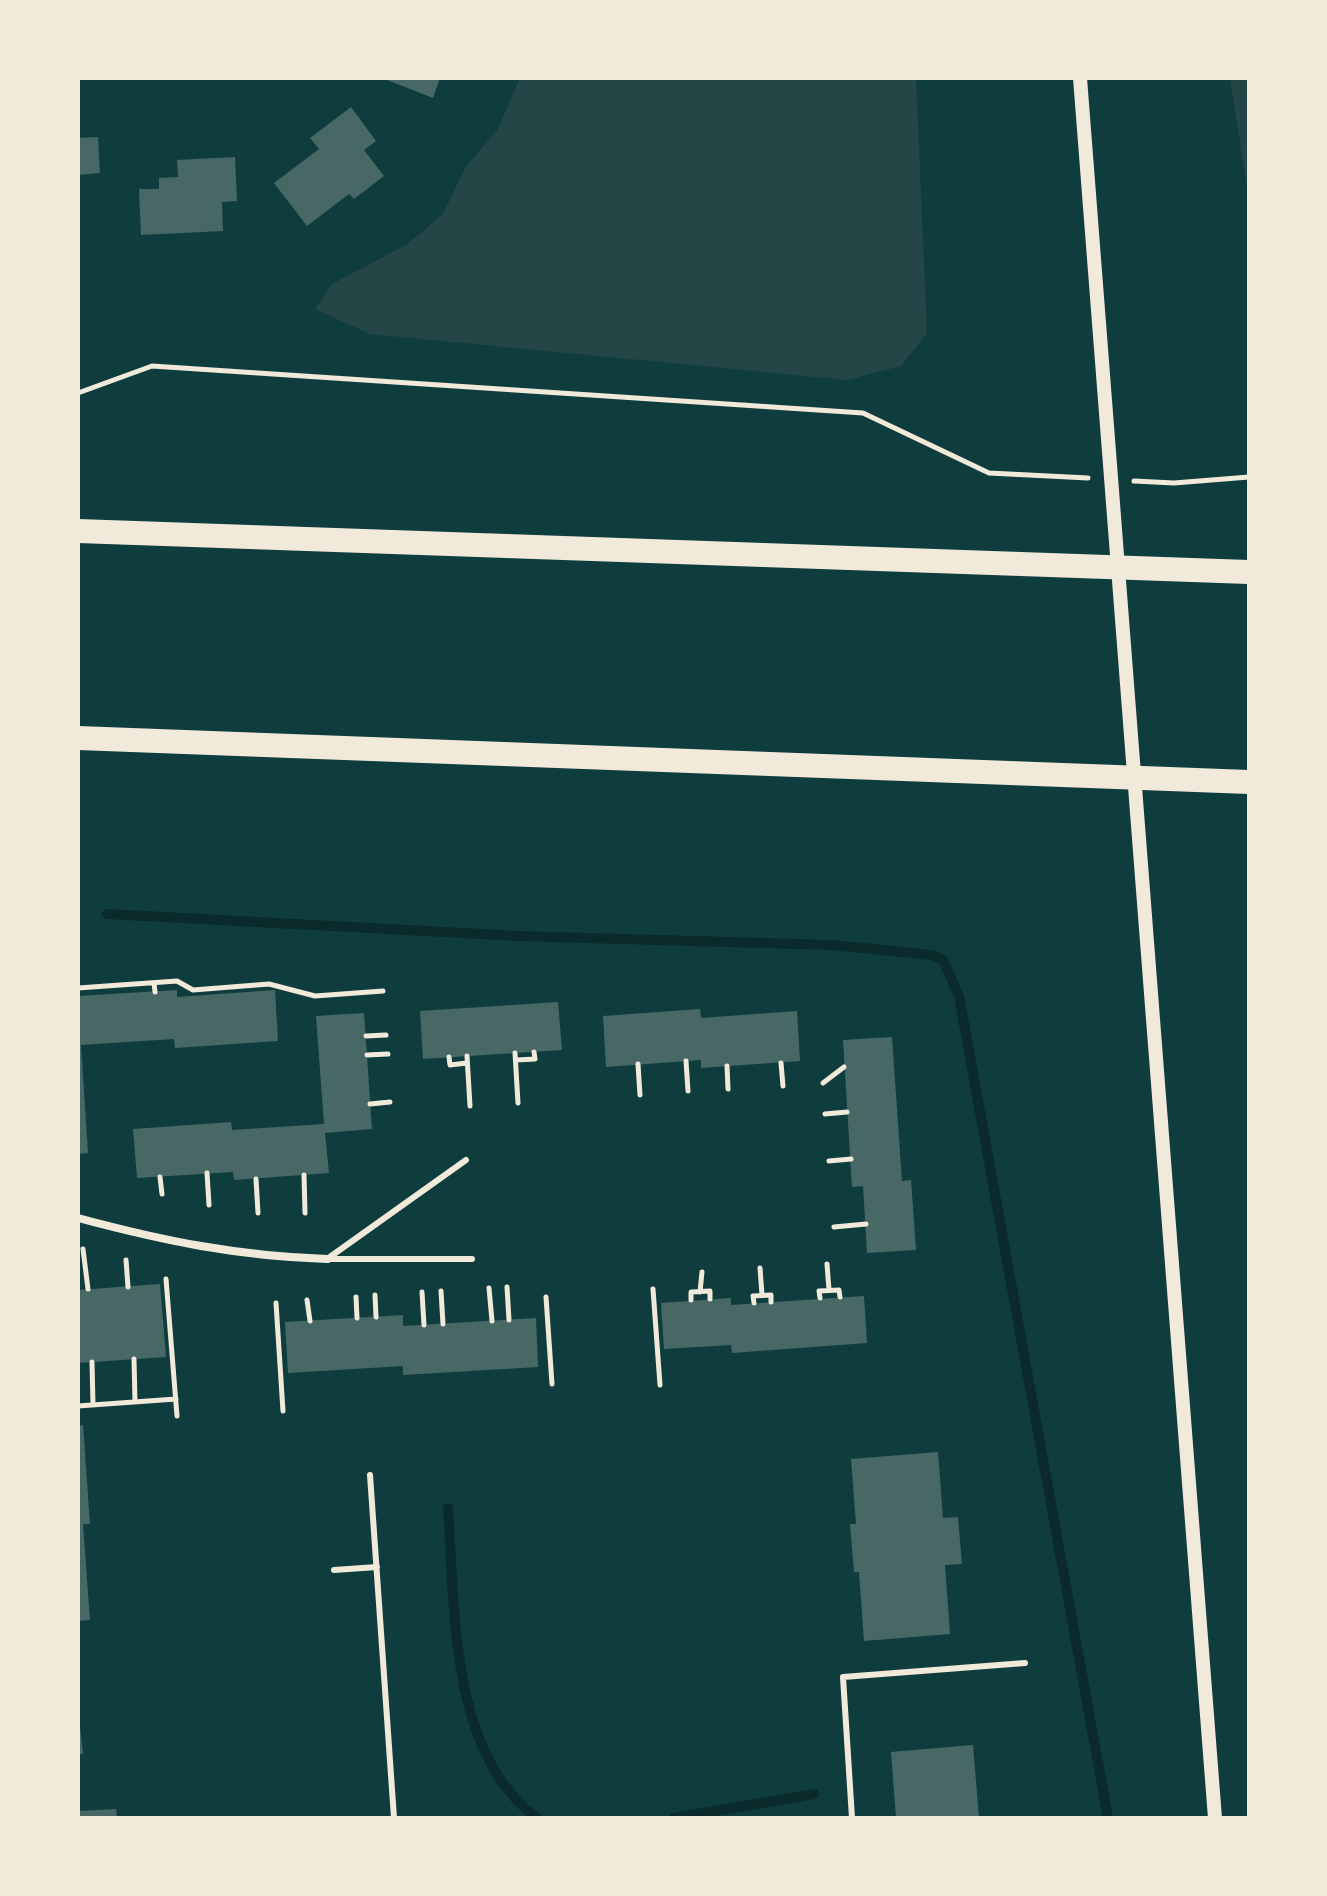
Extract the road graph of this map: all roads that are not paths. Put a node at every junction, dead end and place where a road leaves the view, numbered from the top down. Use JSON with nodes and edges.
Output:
{"nodes":[{"id":1,"x":1080,"y":78,"type":"edge"},
{"id":2,"x":78,"y":531,"type":"edge"},
{"id":3,"x":1249,"y":572,"type":"edge"},
{"id":4,"x":78,"y":738,"type":"edge"},
{"id":5,"x":1249,"y":782,"type":"edge"},
{"id":6,"x":466,"y":1160,"type":"dead end"},
{"id":7,"x":78,"y":1218,"type":"edge"},
{"id":8,"x":327,"y":1259,"type":"junction"},
{"id":9,"x":472,"y":1259,"type":"dead end"},
{"id":10,"x":370,"y":1475,"type":"dead end"},
{"id":11,"x":377,"y":1567,"type":"junction"},
{"id":12,"x":334,"y":1570,"type":"dead end"},
{"id":13,"x":1025,"y":1663,"type":"dead end"},
{"id":14,"x":394,"y":1818,"type":"edge"},
{"id":15,"x":852,"y":1818,"type":"edge"},
{"id":16,"x":1215,"y":1818,"type":"edge"}],
"edges":[{"from":1,"to":16,"type":"street"},
{"from":2,"to":3,"type":"highway"},
{"from":4,"to":5,"type":"highway"},
{"from":6,"to":8,"type":"lane"},
{"from":7,"to":8,"type":"street"},
{"from":8,"to":9,"type":"lane"},
{"from":10,"to":11,"type":"lane"},
{"from":11,"to":12,"type":"lane"},
{"from":11,"to":14,"type":"lane"},
{"from":13,"to":15,"type":"lane"}]}
